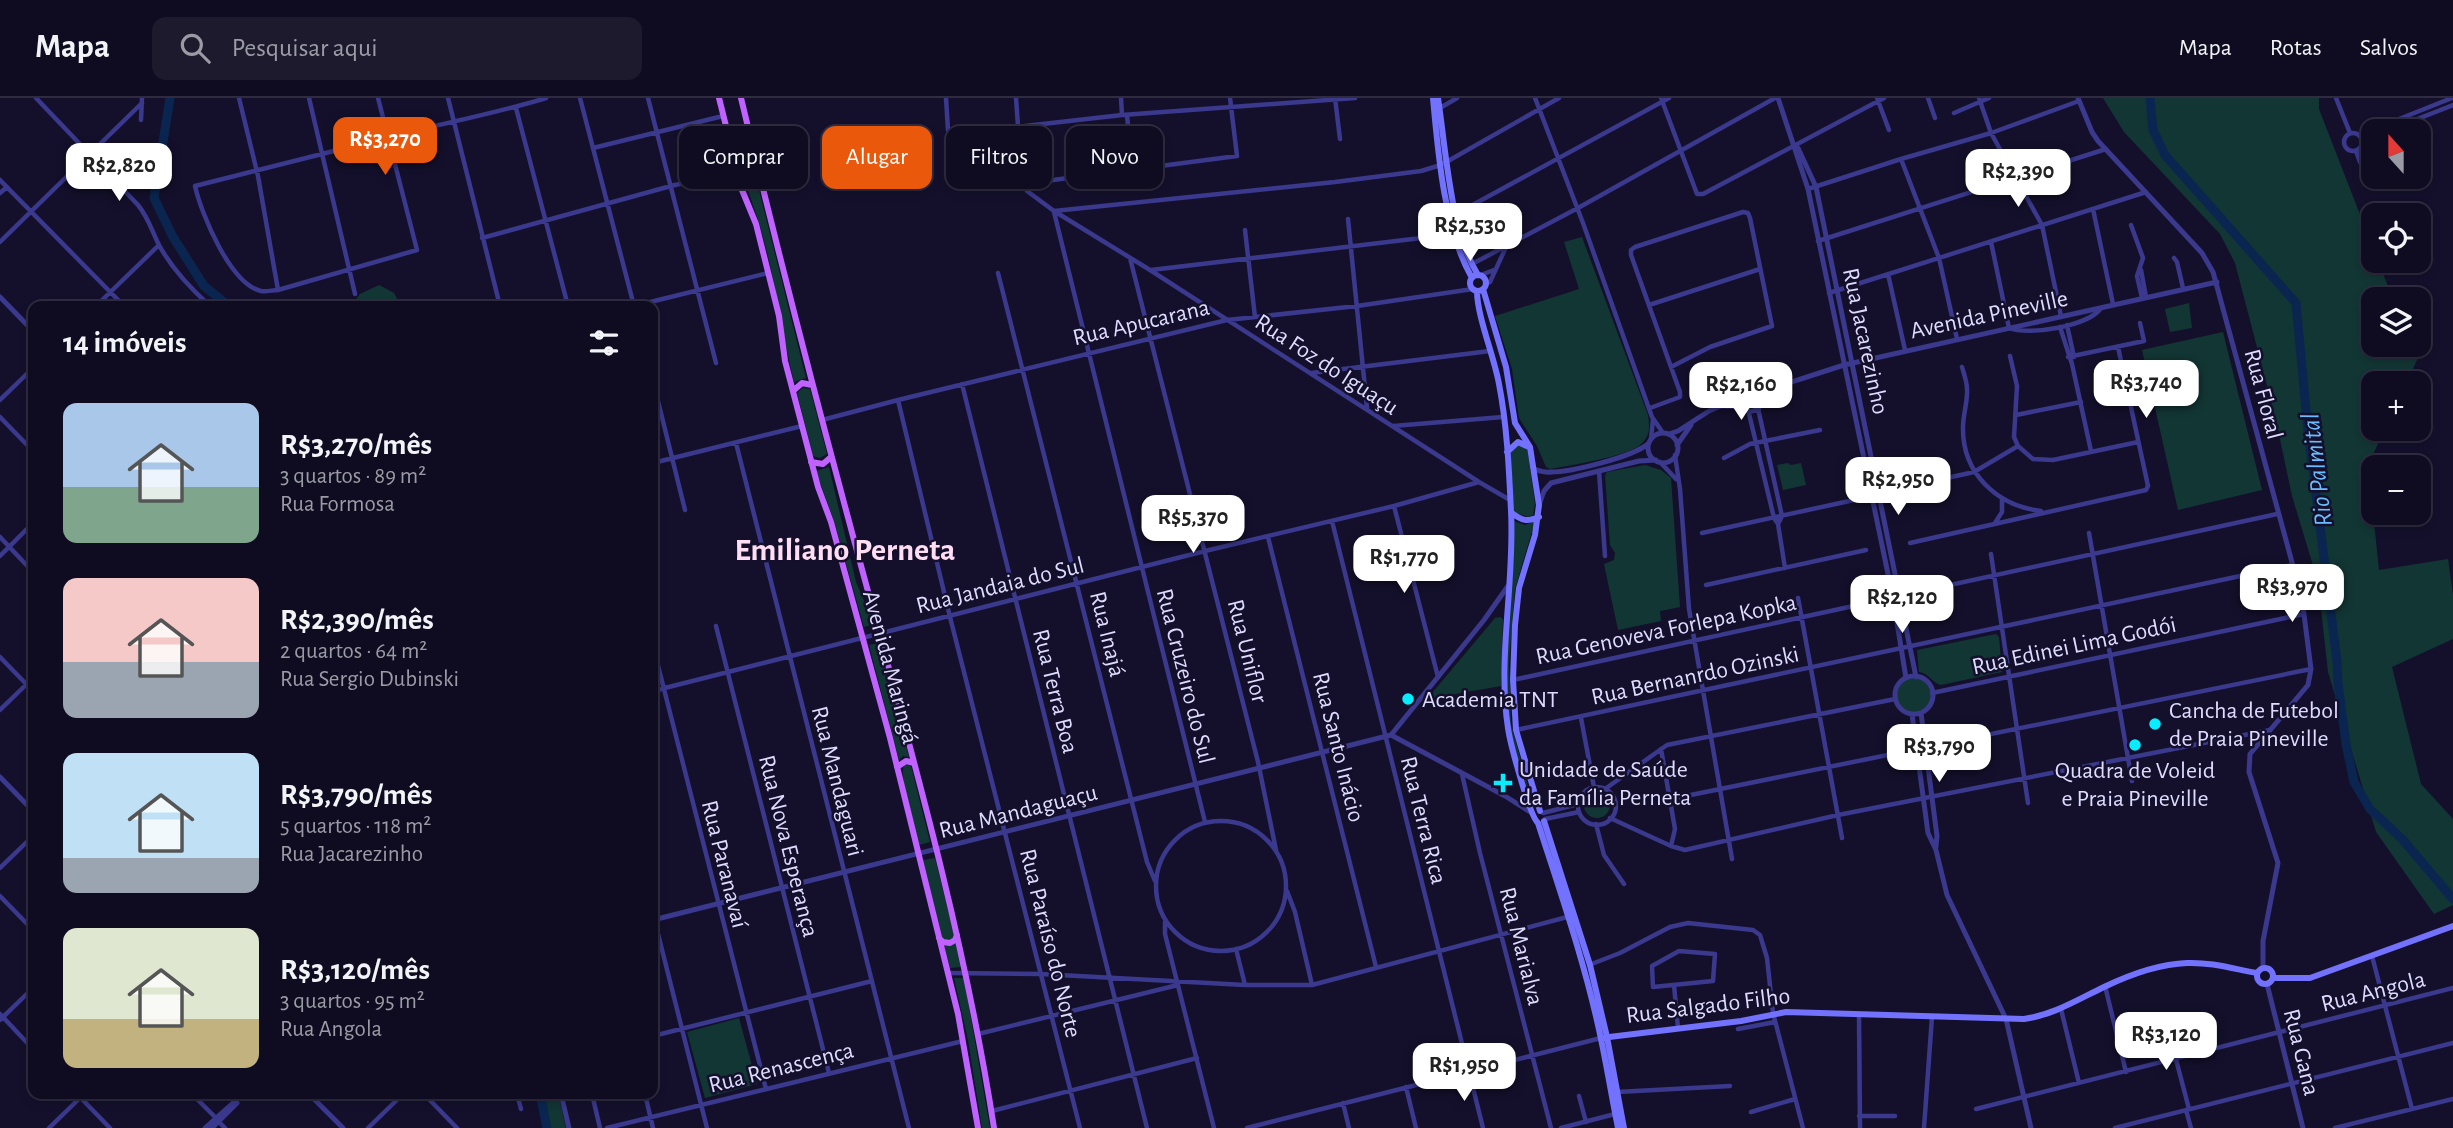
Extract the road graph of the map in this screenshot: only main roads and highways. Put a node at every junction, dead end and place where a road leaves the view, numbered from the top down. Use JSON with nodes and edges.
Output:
{"nodes":[{"id":1,"x":719,"y":98,"type":"edge"},
{"id":2,"x":741,"y":98,"type":"edge"},
{"id":3,"x":1436,"y":98,"type":"edge"},
{"id":4,"x":726,"y":126,"type":"edge"},
{"id":5,"x":748,"y":126,"type":"edge"},
{"id":6,"x":1444,"y":164,"type":"junction"},
{"id":7,"x":744,"y":189,"type":"edge"},
{"id":8,"x":763,"y":189,"type":"edge"},
{"id":9,"x":1477,"y":276,"type":"junction"},
{"id":10,"x":1480,"y":288,"type":"junction"},
{"id":11,"x":812,"y":385,"type":"junction"},
{"id":12,"x":793,"y":391,"type":"junction"},
{"id":13,"x":1531,"y":449,"type":"junction"},
{"id":14,"x":1507,"y":452,"type":"junction"},
{"id":15,"x":831,"y":457,"type":"junction"},
{"id":16,"x":811,"y":462,"type":"junction"},
{"id":17,"x":1512,"y":513,"type":"junction"},
{"id":18,"x":1539,"y":517,"type":"junction"},
{"id":19,"x":914,"y":763,"type":"junction"},
{"id":20,"x":897,"y":767,"type":"junction"},
{"id":21,"x":1537,"y":796,"type":"junction"},
{"id":22,"x":1527,"y":798,"type":"junction"},
{"id":23,"x":1541,"y":817,"type":"junction"},
{"id":24,"x":2453,"y":924,"type":"edge"},
{"id":25,"x":957,"y":933,"type":"junction"},
{"id":26,"x":939,"y":937,"type":"junction"},
{"id":27,"x":2257,"y":973,"type":"junction"},
{"id":28,"x":2270,"y":981,"type":"junction"},
{"id":29,"x":1604,"y":1038,"type":"junction"},
{"id":30,"x":978,"y":1128,"type":"edge"},
{"id":31,"x":994,"y":1128,"type":"edge"},
{"id":32,"x":1618,"y":1128,"type":"edge"},
{"id":33,"x":1624,"y":1128,"type":"edge"}],
"edges":[{"from":1,"to":4,"type":"main road","name":"Avenida Maringá"},
{"from":2,"to":5,"type":"main road","name":"Avenida Maringá"},
{"from":3,"to":6,"type":"main road"},
{"from":3,"to":6,"type":"main road"},
{"from":6,"to":9,"type":"main road"},
{"from":6,"to":9,"type":"main road"},
{"from":7,"to":12,"type":"main road","name":"Avenida Maringá"},
{"from":8,"to":11,"type":"main road","name":"Avenida Maringá"},
{"from":9,"to":10,"type":"main road"},
{"from":9,"to":10,"type":"main road"},
{"from":10,"to":13,"type":"main road"},
{"from":10,"to":14,"type":"main road"},
{"from":11,"to":12,"type":"main road"},
{"from":11,"to":15,"type":"main road","name":"Avenida Maringá"},
{"from":12,"to":16,"type":"main road","name":"Avenida Maringá"},
{"from":13,"to":14,"type":"main road"},
{"from":13,"to":18,"type":"main road"},
{"from":14,"to":17,"type":"main road"},
{"from":15,"to":16,"type":"main road"},
{"from":15,"to":19,"type":"main road","name":"Avenida Maringá"},
{"from":16,"to":20,"type":"main road","name":"Avenida Maringá"},
{"from":17,"to":18,"type":"main road"},
{"from":17,"to":22,"type":"main road"},
{"from":18,"to":21,"type":"main road"},
{"from":19,"to":20,"type":"main road"},
{"from":19,"to":25,"type":"main road","name":"Avenida Maringá"},
{"from":20,"to":26,"type":"main road","name":"Avenida Maringá"},
{"from":21,"to":22,"type":"main road"},
{"from":21,"to":23,"type":"main road"},
{"from":22,"to":23,"type":"main road"},
{"from":23,"to":29,"type":"main road"},
{"from":24,"to":28,"type":"main road"},
{"from":25,"to":26,"type":"main road"},
{"from":25,"to":31,"type":"main road","name":"Avenida Maringá"},
{"from":26,"to":30,"type":"main road","name":"Avenida Maringá"},
{"from":27,"to":28,"type":"main road"},
{"from":27,"to":28,"type":"main road"},
{"from":27,"to":29,"type":"main road","name":"Rua Salgado Filho"},
{"from":29,"to":32,"type":"main road"},
{"from":29,"to":33,"type":"main road"}]}
